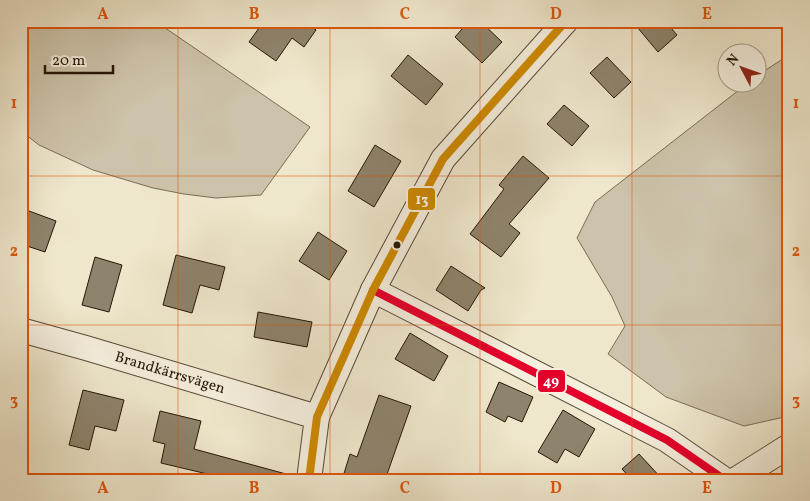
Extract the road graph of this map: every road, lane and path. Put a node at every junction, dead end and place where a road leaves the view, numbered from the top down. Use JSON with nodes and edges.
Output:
{"nodes":[{"id":1,"x":566,"y":21,"type":"edge"},
{"id":2,"x":373,"y":290,"type":"junction"},
{"id":3,"x":21,"y":330,"type":"edge"},
{"id":4,"x":317,"y":416,"type":"junction"},
{"id":5,"x":789,"y":446,"type":"edge"},
{"id":6,"x":309,"y":480,"type":"edge"},
{"id":7,"x":725,"y":480,"type":"edge"},
{"id":8,"x":735,"y":480,"type":"edge"}],
"edges":[{"from":1,"to":2,"type":"street"},
{"from":2,"to":4,"type":"street"},
{"from":2,"to":7,"type":"street"},
{"from":3,"to":4,"type":"street","name":"Brandkärrsvägen"},
{"from":4,"to":6,"type":"street"},
{"from":5,"to":8,"type":"street"}]}
